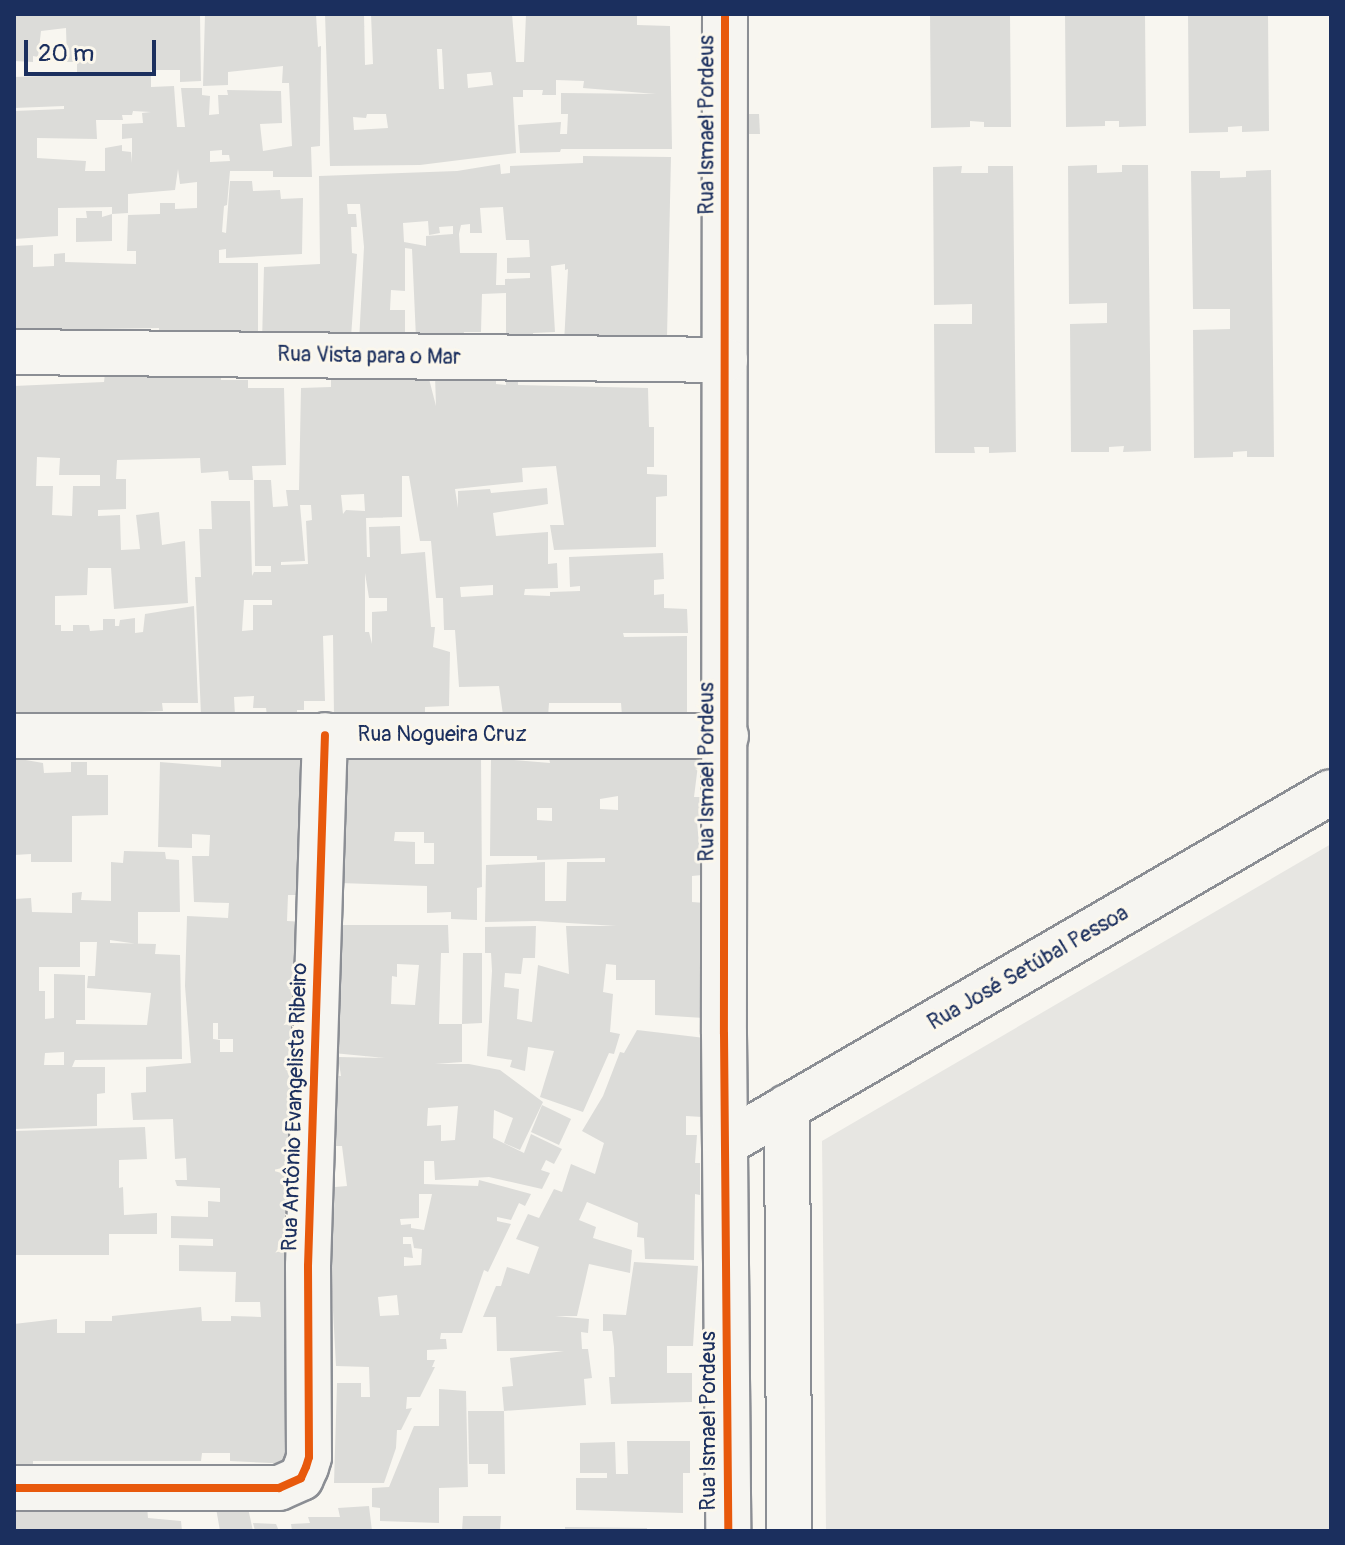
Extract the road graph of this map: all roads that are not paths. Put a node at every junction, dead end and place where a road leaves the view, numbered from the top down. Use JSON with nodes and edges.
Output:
{"nodes":[{"id":1,"x":725,"y":14,"type":"edge"},
{"id":2,"x":14,"y":352,"type":"edge"},
{"id":3,"x":725,"y":360,"type":"junction"},
{"id":4,"x":325,"y":735,"type":"junction"},
{"id":5,"x":14,"y":736,"type":"edge"},
{"id":6,"x":726,"y":736,"type":"junction"},
{"id":7,"x":1331,"y":792,"type":"edge"},
{"id":8,"x":787,"y":1107,"type":"junction"},
{"id":9,"x":726,"y":1143,"type":"junction"},
{"id":10,"x":14,"y":1488,"type":"edge"},
{"id":11,"x":728,"y":1531,"type":"edge"},
{"id":12,"x":789,"y":1531,"type":"edge"}],
"edges":[{"from":1,"to":3,"type":"street","name":"Rua Ismael Pordeus"},
{"from":2,"to":3,"type":"street","name":"Rua Vista para o Mar"},
{"from":3,"to":6,"type":"street","name":"Rua Ismael Pordeus"},
{"from":4,"to":5,"type":"street","name":"Rua Nogueira Cruz"},
{"from":4,"to":6,"type":"street","name":"Rua Nogueira Cruz"},
{"from":4,"to":10,"type":"street","name":"Rua Antônio Evangelista Ribeiro"},
{"from":6,"to":9,"type":"street","name":"Rua Ismael Pordeus"},
{"from":7,"to":8,"type":"street","name":"Rua José Setúbal Pessoa"},
{"from":8,"to":9,"type":"street","name":"Rua José Setúbal Pessoa"},
{"from":8,"to":12,"type":"street"},
{"from":9,"to":11,"type":"street","name":"Rua Ismael Pordeus"}]}
